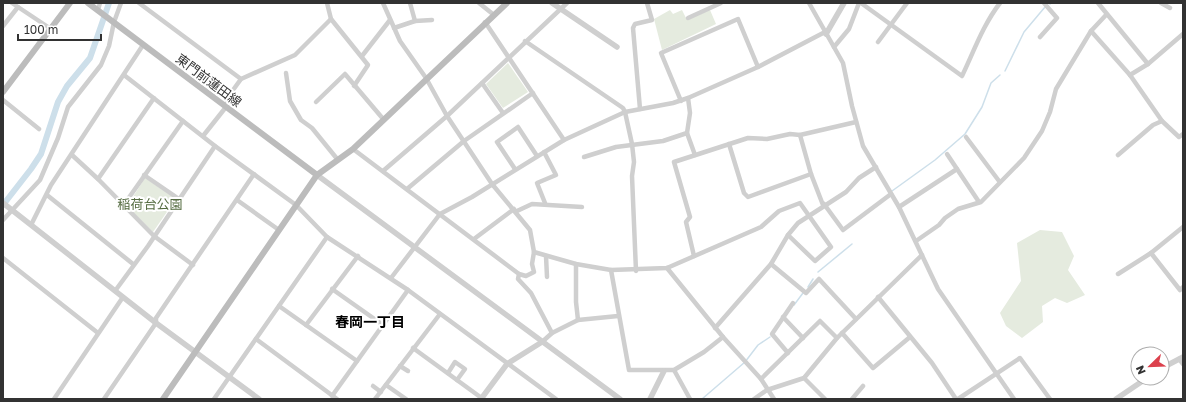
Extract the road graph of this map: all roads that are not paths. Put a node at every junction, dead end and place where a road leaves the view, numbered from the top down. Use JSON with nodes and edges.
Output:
{"nodes":[{"id":1,"x":12,"y":3,"type":"edge"},
{"id":2,"x":70,"y":3,"type":"edge"},
{"id":3,"x":88,"y":3,"type":"edge"},
{"id":4,"x":100,"y":3,"type":"edge"},
{"id":5,"x":121,"y":3,"type":"edge"},
{"id":6,"x":139,"y":3,"type":"edge"},
{"id":7,"x":326,"y":3,"type":"edge"},
{"id":8,"x":383,"y":3,"type":"edge"},
{"id":9,"x":410,"y":3,"type":"edge"},
{"id":10,"x":479,"y":3,"type":"edge"},
{"id":11,"x":507,"y":3,"type":"edge"},
{"id":12,"x":552,"y":3,"type":"edge"},
{"id":13,"x":567,"y":3,"type":"edge"},
{"id":14,"x":646,"y":3,"type":"edge"},
{"id":15,"x":721,"y":3,"type":"edge"},
{"id":16,"x":809,"y":3,"type":"edge"},
{"id":17,"x":844,"y":3,"type":"edge"},
{"id":18,"x":860,"y":3,"type":"edge"},
{"id":19,"x":907,"y":3,"type":"edge"},
{"id":20,"x":1000,"y":3,"type":"edge"},
{"id":21,"x":1044,"y":3,"type":"edge"},
{"id":22,"x":1098,"y":3,"type":"edge"},
{"id":23,"x":1160,"y":3,"type":"edge"},
{"id":24,"x":18,"y":7,"type":"junction"},
{"id":25,"x":1170,"y":8,"type":"dead end"},
{"id":26,"x":561,"y":9,"type":"junction"},
{"id":27,"x":99,"y":11,"type":"junction"},
{"id":28,"x":1106,"y":14,"type":"junction"},
{"id":29,"x":494,"y":15,"type":"junction"},
{"id":30,"x":688,"y":18,"type":"dead end"},
{"id":31,"x":331,"y":19,"type":"junction"},
{"id":32,"x":390,"y":20,"type":"junction"},
{"id":33,"x":432,"y":20,"type":"dead end"},
{"id":34,"x":415,"y":21,"type":"junction"},
{"id":35,"x":114,"y":22,"type":"junction"},
{"id":36,"x":485,"y":22,"type":"junction"},
{"id":37,"x":3,"y":26,"type":"edge"},
{"id":38,"x":892,"y":26,"type":"junction"},
{"id":39,"x":394,"y":28,"type":"junction"},
{"id":40,"x":51,"y":29,"type":"junction"},
{"id":41,"x":1091,"y":30,"type":"junction"},
{"id":42,"x":826,"y":33,"type":"junction"},
{"id":43,"x":1183,"y":34,"type":"edge"},
{"id":44,"x":1040,"y":37,"type":"dead end"},
{"id":45,"x":526,"y":41,"type":"junction"},
{"id":46,"x":878,"y":42,"type":"dead end"},
{"id":47,"x":143,"y":44,"type":"junction"},
{"id":48,"x":616,"y":47,"type":"dead end"},
{"id":49,"x":834,"y":47,"type":"junction"},
{"id":50,"x":362,"y":56,"type":"junction"},
{"id":51,"x":509,"y":57,"type":"junction"},
{"id":52,"x":1148,"y":64,"type":"junction"},
{"id":53,"x":758,"y":67,"type":"junction"},
{"id":54,"x":286,"y":73,"type":"dead end"},
{"id":55,"x":124,"y":75,"type":"junction"},
{"id":56,"x":1130,"y":75,"type":"junction"},
{"id":57,"x":426,"y":78,"type":"junction"},
{"id":58,"x":241,"y":80,"type":"junction"},
{"id":59,"x":482,"y":83,"type":"junction"},
{"id":60,"x":354,"y":86,"type":"junction"},
{"id":61,"x":3,"y":92,"type":"edge"},
{"id":62,"x":533,"y":93,"type":"junction"},
{"id":63,"x":154,"y":98,"type":"junction"},
{"id":64,"x":688,"y":98,"type":"junction"},
{"id":65,"x":3,"y":100,"type":"edge"},
{"id":66,"x":681,"y":101,"type":"junction"},
{"id":67,"x":316,"y":102,"type":"dead end"},
{"id":68,"x":225,"y":105,"type":"junction"},
{"id":69,"x":640,"y":109,"type":"junction"},
{"id":70,"x":625,"y":112,"type":"junction"},
{"id":71,"x":503,"y":113,"type":"junction"},
{"id":72,"x":448,"y":116,"type":"junction"},
{"id":73,"x":384,"y":120,"type":"junction"},
{"id":74,"x":183,"y":121,"type":"junction"},
{"id":75,"x":1162,"y":121,"type":"junction"},
{"id":76,"x":856,"y":122,"type":"junction"},
{"id":77,"x":39,"y":129,"type":"dead end"},
{"id":78,"x":687,"y":134,"type":"junction"},
{"id":79,"x":1183,"y":134,"type":"edge"},
{"id":80,"x":800,"y":135,"type":"junction"},
{"id":81,"x":203,"y":136,"type":"junction"},
{"id":82,"x":966,"y":137,"type":"dead end"},
{"id":83,"x":564,"y":140,"type":"junction"},
{"id":84,"x":464,"y":141,"type":"junction"},
{"id":85,"x":632,"y":144,"type":"junction"},
{"id":86,"x":730,"y":144,"type":"junction"},
{"id":87,"x":215,"y":146,"type":"junction"},
{"id":88,"x":353,"y":148,"type":"junction"},
{"id":89,"x":544,"y":152,"type":"junction"},
{"id":90,"x":947,"y":154,"type":"dead end"},
{"id":91,"x":72,"y":155,"type":"junction"},
{"id":92,"x":695,"y":155,"type":"junction"},
{"id":93,"x":1118,"y":155,"type":"dead end"},
{"id":94,"x":537,"y":156,"type":"junction"},
{"id":95,"x":584,"y":157,"type":"dead end"},
{"id":96,"x":338,"y":160,"type":"junction"},
{"id":97,"x":876,"y":167,"type":"junction"},
{"id":98,"x":515,"y":169,"type":"junction"},
{"id":99,"x":957,"y":169,"type":"junction"},
{"id":100,"x":384,"y":171,"type":"junction"},
{"id":101,"x":254,"y":174,"type":"junction"},
{"id":102,"x":811,"y":174,"type":"junction"},
{"id":103,"x":144,"y":175,"type":"junction"},
{"id":104,"x":317,"y":175,"type":"junction"},
{"id":105,"x":98,"y":179,"type":"junction"},
{"id":106,"x":999,"y":181,"type":"junction"},
{"id":107,"x":492,"y":184,"type":"junction"},
{"id":108,"x":407,"y":189,"type":"junction"},
{"id":109,"x":891,"y":194,"type":"junction"},
{"id":110,"x":47,"y":195,"type":"junction"},
{"id":111,"x":179,"y":198,"type":"junction"},
{"id":112,"x":237,"y":200,"type":"junction"},
{"id":113,"x":980,"y":202,"type":"junction"},
{"id":114,"x":3,"y":203,"type":"edge"},
{"id":115,"x":545,"y":203,"type":"junction"},
{"id":116,"x":296,"y":205,"type":"junction"},
{"id":117,"x":824,"y":205,"type":"junction"},
{"id":118,"x":123,"y":206,"type":"junction"},
{"id":119,"x":582,"y":207,"type":"dead end"},
{"id":120,"x":899,"y":207,"type":"junction"},
{"id":121,"x":11,"y":209,"type":"junction"},
{"id":122,"x":515,"y":210,"type":"junction"},
{"id":123,"x":440,"y":214,"type":"junction"},
{"id":124,"x":808,"y":215,"type":"junction"},
{"id":125,"x":3,"y":220,"type":"edge"},
{"id":126,"x":31,"y":225,"type":"junction"},
{"id":127,"x":1183,"y":226,"type":"edge"},
{"id":128,"x":279,"y":230,"type":"junction"},
{"id":129,"x":788,"y":235,"type":"junction"},
{"id":130,"x":154,"y":236,"type":"junction"},
{"id":131,"x":328,"y":237,"type":"junction"},
{"id":132,"x":474,"y":239,"type":"junction"},
{"id":133,"x":916,"y":241,"type":"junction"},
{"id":134,"x":414,"y":247,"type":"junction"},
{"id":135,"x":534,"y":252,"type":"junction"},
{"id":136,"x":1151,"y":253,"type":"junction"},
{"id":137,"x":922,"y":255,"type":"junction"},
{"id":138,"x":358,"y":256,"type":"junction"},
{"id":139,"x":546,"y":256,"type":"junction"},
{"id":140,"x":694,"y":256,"type":"junction"},
{"id":141,"x":5,"y":259,"type":"edge"},
{"id":142,"x":134,"y":264,"type":"junction"},
{"id":143,"x":576,"y":264,"type":"junction"},
{"id":144,"x":772,"y":264,"type":"junction"},
{"id":145,"x":193,"y":265,"type":"junction"},
{"id":146,"x":3,"y":266,"type":"edge"},
{"id":147,"x":667,"y":268,"type":"junction"},
{"id":148,"x":611,"y":270,"type":"junction"},
{"id":149,"x":636,"y":271,"type":"junction"},
{"id":150,"x":519,"y":274,"type":"junction"},
{"id":151,"x":1118,"y":274,"type":"dead end"},
{"id":152,"x":547,"y":277,"type":"dead end"},
{"id":153,"x":391,"y":278,"type":"junction"},
{"id":154,"x":1183,"y":287,"type":"edge"},
{"id":155,"x":332,"y":289,"type":"junction"},
{"id":156,"x":408,"y":290,"type":"junction"},
{"id":157,"x":115,"y":291,"type":"junction"},
{"id":158,"x":123,"y":297,"type":"junction"},
{"id":159,"x":878,"y":297,"type":"junction"},
{"id":160,"x":793,"y":303,"type":"dead end"},
{"id":161,"x":279,"y":306,"type":"junction"},
{"id":162,"x":440,"y":314,"type":"junction"},
{"id":163,"x":618,"y":316,"type":"junction"},
{"id":164,"x":783,"y":317,"type":"junction"},
{"id":165,"x":856,"y":319,"type":"junction"},
{"id":166,"x":578,"y":320,"type":"junction"},
{"id":167,"x":156,"y":323,"type":"junction"},
{"id":168,"x":306,"y":325,"type":"junction"},
{"id":169,"x":383,"y":325,"type":"junction"},
{"id":170,"x":715,"y":328,"type":"junction"},
{"id":171,"x":98,"y":333,"type":"junction"},
{"id":172,"x":552,"y":333,"type":"junction"},
{"id":173,"x":842,"y":333,"type":"junction"},
{"id":174,"x":722,"y":337,"type":"junction"},
{"id":175,"x":910,"y":337,"type":"junction"},
{"id":176,"x":803,"y":338,"type":"junction"},
{"id":177,"x":837,"y":338,"type":"junction"},
{"id":178,"x":256,"y":339,"type":"junction"},
{"id":179,"x":542,"y":342,"type":"junction"},
{"id":180,"x":413,"y":348,"type":"junction"},
{"id":181,"x":195,"y":353,"type":"junction"},
{"id":182,"x":788,"y":353,"type":"junction"},
{"id":183,"x":1182,"y":360,"type":"edge"},
{"id":184,"x":357,"y":361,"type":"junction"},
{"id":185,"x":507,"y":364,"type":"junction"},
{"id":186,"x":1170,"y":365,"type":"edge"},
{"id":187,"x":400,"y":366,"type":"junction"},
{"id":188,"x":674,"y":370,"type":"junction"},
{"id":189,"x":408,"y":371,"type":"dead end"},
{"id":190,"x":664,"y":371,"type":"junction"},
{"id":191,"x":448,"y":373,"type":"junction"},
{"id":192,"x":997,"y":374,"type":"junction"},
{"id":193,"x":229,"y":378,"type":"junction"},
{"id":194,"x":804,"y":378,"type":"junction"},
{"id":195,"x":458,"y":380,"type":"junction"},
{"id":196,"x":761,"y":380,"type":"junction"},
{"id":197,"x":386,"y":384,"type":"junction"},
{"id":198,"x":373,"y":386,"type":"dead end"},
{"id":199,"x":863,"y":386,"type":"dead end"},
{"id":200,"x":1135,"y":386,"type":"edge"},
{"id":201,"x":767,"y":390,"type":"junction"},
{"id":202,"x":381,"y":392,"type":"junction"},
{"id":203,"x":334,"y":397,"type":"edge"},
{"id":204,"x":54,"y":399,"type":"edge"},
{"id":205,"x":104,"y":399,"type":"edge"},
{"id":206,"x":163,"y":399,"type":"edge"},
{"id":207,"x":214,"y":399,"type":"edge"},
{"id":208,"x":259,"y":399,"type":"edge"},
{"id":209,"x":375,"y":399,"type":"edge"},
{"id":210,"x":406,"y":399,"type":"edge"},
{"id":211,"x":482,"y":399,"type":"edge"},
{"id":212,"x":556,"y":399,"type":"edge"},
{"id":213,"x":620,"y":399,"type":"edge"},
{"id":214,"x":650,"y":399,"type":"edge"},
{"id":215,"x":690,"y":399,"type":"edge"},
{"id":216,"x":754,"y":399,"type":"edge"},
{"id":217,"x":774,"y":399,"type":"edge"},
{"id":218,"x":825,"y":399,"type":"edge"},
{"id":219,"x":852,"y":399,"type":"edge"},
{"id":220,"x":957,"y":399,"type":"edge"},
{"id":221,"x":1014,"y":399,"type":"edge"},
{"id":222,"x":1050,"y":399,"type":"edge"},
{"id":223,"x":1116,"y":399,"type":"edge"}],
"edges":[{"from":1,"to":24,"type":"street"},
{"from":2,"to":40,"type":"main road"},
{"from":3,"to":27,"type":"main road","name":"東門前蓮田線"},
{"from":4,"to":27,"type":"street"},
{"from":5,"to":35,"type":"street"},
{"from":6,"to":58,"type":"street"},
{"from":7,"to":31,"type":"street"},
{"from":8,"to":32,"type":"street"},
{"from":9,"to":34,"type":"street"},
{"from":10,"to":29,"type":"street"},
{"from":11,"to":29,"type":"main road"},
{"from":12,"to":26,"type":"street"},
{"from":13,"to":26,"type":"street"},
{"from":14,"to":69,"type":"street"},
{"from":15,"to":30,"type":"street"},
{"from":16,"to":42,"type":"street"},
{"from":17,"to":42,"type":"street"},
{"from":18,"to":38,"type":"street"},
{"from":18,"to":49,"type":"street"},
{"from":19,"to":38,"type":"street"},
{"from":20,"to":38,"type":"street"},
{"from":21,"to":44,"type":"street"},
{"from":22,"to":28,"type":"street"},
{"from":23,"to":25,"type":"street"},
{"from":24,"to":37,"type":"street"},
{"from":24,"to":40,"type":"street"},
{"from":26,"to":45,"type":"street"},
{"from":26,"to":48,"type":"street"},
{"from":27,"to":35,"type":"main road","name":"東門前蓮田線"},
{"from":28,"to":41,"type":"street"},
{"from":28,"to":52,"type":"street"},
{"from":29,"to":36,"type":"main road"},
{"from":31,"to":50,"type":"street"},
{"from":31,"to":58,"type":"street"},
{"from":32,"to":39,"type":"street"},
{"from":32,"to":50,"type":"street"},
{"from":33,"to":34,"type":"street"},
{"from":34,"to":39,"type":"street"},
{"from":35,"to":47,"type":"main road","name":"東門前蓮田線"},
{"from":35,"to":121,"type":"street"},
{"from":36,"to":51,"type":"street"},
{"from":36,"to":57,"type":"main road"},
{"from":38,"to":46,"type":"street"},
{"from":39,"to":57,"type":"street"},
{"from":40,"to":61,"type":"main road"},
{"from":41,"to":56,"type":"street"},
{"from":41,"to":106,"type":"street"},
{"from":42,"to":49,"type":"street"},
{"from":42,"to":53,"type":"street"},
{"from":43,"to":52,"type":"street"},
{"from":45,"to":51,"type":"street"},
{"from":45,"to":70,"type":"street"},
{"from":47,"to":55,"type":"street"},
{"from":47,"to":68,"type":"main road","name":"東門前蓮田線"},
{"from":49,"to":76,"type":"street"},
{"from":50,"to":60,"type":"street"},
{"from":51,"to":59,"type":"street"},
{"from":51,"to":62,"type":"street"},
{"from":52,"to":56,"type":"street"},
{"from":53,"to":64,"type":"street"},
{"from":53,"to":66,"type":"street"},
{"from":54,"to":96,"type":"street"},
{"from":55,"to":63,"type":"street"},
{"from":55,"to":91,"type":"street"},
{"from":56,"to":75,"type":"street"},
{"from":57,"to":72,"type":"street"},
{"from":57,"to":73,"type":"main road"},
{"from":58,"to":68,"type":"street"},
{"from":59,"to":71,"type":"street"},
{"from":59,"to":72,"type":"street"},
{"from":60,"to":67,"type":"street"},
{"from":60,"to":73,"type":"street"},
{"from":62,"to":71,"type":"street"},
{"from":62,"to":83,"type":"street"},
{"from":63,"to":74,"type":"street"},
{"from":63,"to":105,"type":"street"},
{"from":64,"to":66,"type":"street"},
{"from":64,"to":78,"type":"street"},
{"from":65,"to":77,"type":"street"},
{"from":66,"to":69,"type":"street"},
{"from":68,"to":81,"type":"street"},
{"from":68,"to":104,"type":"main road","name":"東門前蓮田線"},
{"from":69,"to":70,"type":"street"},
{"from":70,"to":83,"type":"street"},
{"from":70,"to":85,"type":"street"},
{"from":71,"to":84,"type":"street"},
{"from":72,"to":84,"type":"street"},
{"from":72,"to":100,"type":"street"},
{"from":73,"to":88,"type":"main road"},
{"from":74,"to":81,"type":"street"},
{"from":74,"to":103,"type":"street"},
{"from":75,"to":79,"type":"street"},
{"from":75,"to":93,"type":"street"},
{"from":76,"to":80,"type":"street"},
{"from":76,"to":97,"type":"street"},
{"from":78,"to":85,"type":"street"},
{"from":78,"to":92,"type":"street"},
{"from":80,"to":86,"type":"street"},
{"from":80,"to":102,"type":"street"},
{"from":81,"to":87,"type":"street"},
{"from":82,"to":106,"type":"street"},
{"from":83,"to":89,"type":"street"},
{"from":84,"to":107,"type":"street"},
{"from":84,"to":108,"type":"street"},
{"from":85,"to":95,"type":"street"},
{"from":85,"to":149,"type":"street"},
{"from":86,"to":92,"type":"street"},
{"from":86,"to":102,"type":"street"},
{"from":87,"to":101,"type":"street"},
{"from":87,"to":111,"type":"street"},
{"from":88,"to":96,"type":"main road"},
{"from":88,"to":100,"type":"street"},
{"from":89,"to":94,"type":"street"},
{"from":89,"to":115,"type":"street"},
{"from":90,"to":99,"type":"street"},
{"from":91,"to":105,"type":"street"},
{"from":91,"to":110,"type":"street"},
{"from":92,"to":140,"type":"street"},
{"from":94,"to":98,"type":"street"},
{"from":94,"to":98,"type":"street"},
{"from":96,"to":104,"type":"main road"},
{"from":97,"to":109,"type":"street"},
{"from":97,"to":117,"type":"street"},
{"from":98,"to":107,"type":"street"},
{"from":99,"to":113,"type":"street"},
{"from":99,"to":120,"type":"street"},
{"from":100,"to":108,"type":"street"},
{"from":101,"to":112,"type":"street"},
{"from":101,"to":116,"type":"street"},
{"from":102,"to":117,"type":"street"},
{"from":103,"to":111,"type":"street"},
{"from":103,"to":118,"type":"street"},
{"from":104,"to":116,"type":"main road"},
{"from":104,"to":134,"type":"street"},
{"from":105,"to":118,"type":"street"},
{"from":106,"to":113,"type":"street"},
{"from":107,"to":122,"type":"street"},
{"from":107,"to":123,"type":"street"},
{"from":108,"to":123,"type":"street"},
{"from":109,"to":117,"type":"street"},
{"from":109,"to":120,"type":"street"},
{"from":110,"to":126,"type":"street"},
{"from":110,"to":142,"type":"street"},
{"from":111,"to":130,"type":"street"},
{"from":112,"to":128,"type":"street"},
{"from":112,"to":145,"type":"street"},
{"from":113,"to":133,"type":"street"},
{"from":114,"to":121,"type":"street"},
{"from":115,"to":119,"type":"street"},
{"from":115,"to":122,"type":"street"},
{"from":116,"to":128,"type":"main road"},
{"from":116,"to":131,"type":"street"},
{"from":117,"to":124,"type":"street"},
{"from":118,"to":130,"type":"street"},
{"from":120,"to":133,"type":"street"},
{"from":121,"to":125,"type":"street"},
{"from":121,"to":126,"type":"street"},
{"from":122,"to":132,"type":"street"},
{"from":122,"to":135,"type":"street"},
{"from":123,"to":132,"type":"street"},
{"from":123,"to":134,"type":"street"},
{"from":124,"to":129,"type":"street"},
{"from":124,"to":129,"type":"street"},
{"from":124,"to":140,"type":"street"},
{"from":126,"to":157,"type":"street"},
{"from":127,"to":136,"type":"street"},
{"from":128,"to":181,"type":"main road"},
{"from":129,"to":144,"type":"street"},
{"from":130,"to":142,"type":"street"},
{"from":130,"to":145,"type":"street"},
{"from":131,"to":138,"type":"street"},
{"from":131,"to":161,"type":"street"},
{"from":132,"to":150,"type":"street"},
{"from":133,"to":137,"type":"street"},
{"from":134,"to":153,"type":"street"},
{"from":134,"to":179,"type":"street"},
{"from":135,"to":139,"type":"street"},
{"from":135,"to":150,"type":"street"},
{"from":136,"to":151,"type":"street"},
{"from":136,"to":154,"type":"street"},
{"from":137,"to":159,"type":"street"},
{"from":137,"to":192,"type":"street"},
{"from":138,"to":153,"type":"street"},
{"from":138,"to":155,"type":"street"},
{"from":139,"to":143,"type":"street"},
{"from":139,"to":152,"type":"street"},
{"from":140,"to":147,"type":"street"},
{"from":141,"to":146,"type":"street"},
{"from":141,"to":171,"type":"street"},
{"from":142,"to":157,"type":"street"},
{"from":143,"to":148,"type":"street"},
{"from":143,"to":166,"type":"street"},
{"from":144,"to":165,"type":"street"},
{"from":144,"to":170,"type":"street"},
{"from":145,"to":167,"type":"street"},
{"from":147,"to":149,"type":"street"},
{"from":147,"to":170,"type":"street"},
{"from":148,"to":149,"type":"street"},
{"from":148,"to":163,"type":"street"},
{"from":150,"to":172,"type":"street"},
{"from":153,"to":156,"type":"street"},
{"from":155,"to":168,"type":"street"},
{"from":155,"to":169,"type":"street"},
{"from":156,"to":162,"type":"street"},
{"from":156,"to":169,"type":"street"},
{"from":157,"to":158,"type":"street"},
{"from":158,"to":167,"type":"street"},
{"from":158,"to":171,"type":"street"},
{"from":159,"to":165,"type":"street"},
{"from":159,"to":175,"type":"street"},
{"from":160,"to":164,"type":"street"},
{"from":161,"to":168,"type":"street"},
{"from":161,"to":178,"type":"street"},
{"from":162,"to":180,"type":"street"},
{"from":162,"to":185,"type":"street"},
{"from":163,"to":166,"type":"street"},
{"from":163,"to":190,"type":"street"},
{"from":164,"to":176,"type":"street"},
{"from":164,"to":182,"type":"street"},
{"from":165,"to":173,"type":"street"},
{"from":166,"to":172,"type":"street"},
{"from":167,"to":181,"type":"street"},
{"from":167,"to":205,"type":"street"},
{"from":168,"to":184,"type":"street"},
{"from":169,"to":184,"type":"street"},
{"from":170,"to":174,"type":"street"},
{"from":171,"to":204,"type":"street"},
{"from":172,"to":179,"type":"street"},
{"from":173,"to":175,"type":"street"},
{"from":173,"to":177,"type":"street"},
{"from":174,"to":188,"type":"street"},
{"from":174,"to":196,"type":"street"},
{"from":175,"to":220,"type":"street"},
{"from":176,"to":177,"type":"street"},
{"from":176,"to":182,"type":"street"},
{"from":177,"to":194,"type":"street"},
{"from":178,"to":193,"type":"street"},
{"from":178,"to":203,"type":"street"},
{"from":179,"to":185,"type":"street"},
{"from":179,"to":213,"type":"street"},
{"from":180,"to":187,"type":"street"},
{"from":180,"to":191,"type":"street"},
{"from":181,"to":193,"type":"street"},
{"from":181,"to":206,"type":"main road"},
{"from":182,"to":196,"type":"street"},
{"from":183,"to":186,"type":"street"},
{"from":184,"to":203,"type":"street"},
{"from":185,"to":211,"type":"street"},
{"from":185,"to":212,"type":"street"},
{"from":187,"to":189,"type":"street"},
{"from":187,"to":197,"type":"street"},
{"from":188,"to":190,"type":"street"},
{"from":188,"to":215,"type":"street"},
{"from":190,"to":214,"type":"street"},
{"from":191,"to":195,"type":"street"},
{"from":191,"to":195,"type":"street"},
{"from":192,"to":220,"type":"street"},
{"from":192,"to":221,"type":"street"},
{"from":192,"to":222,"type":"street"},
{"from":193,"to":207,"type":"street"},
{"from":193,"to":208,"type":"street"},
{"from":194,"to":201,"type":"street"},
{"from":194,"to":218,"type":"street"},
{"from":195,"to":211,"type":"street"},
{"from":196,"to":201,"type":"street"},
{"from":197,"to":202,"type":"street"},
{"from":197,"to":210,"type":"street"},
{"from":198,"to":202,"type":"street"},
{"from":199,"to":219,"type":"street"},
{"from":200,"to":223,"type":"street"},
{"from":201,"to":216,"type":"street"},
{"from":201,"to":217,"type":"street"},
{"from":202,"to":209,"type":"street"}]}
